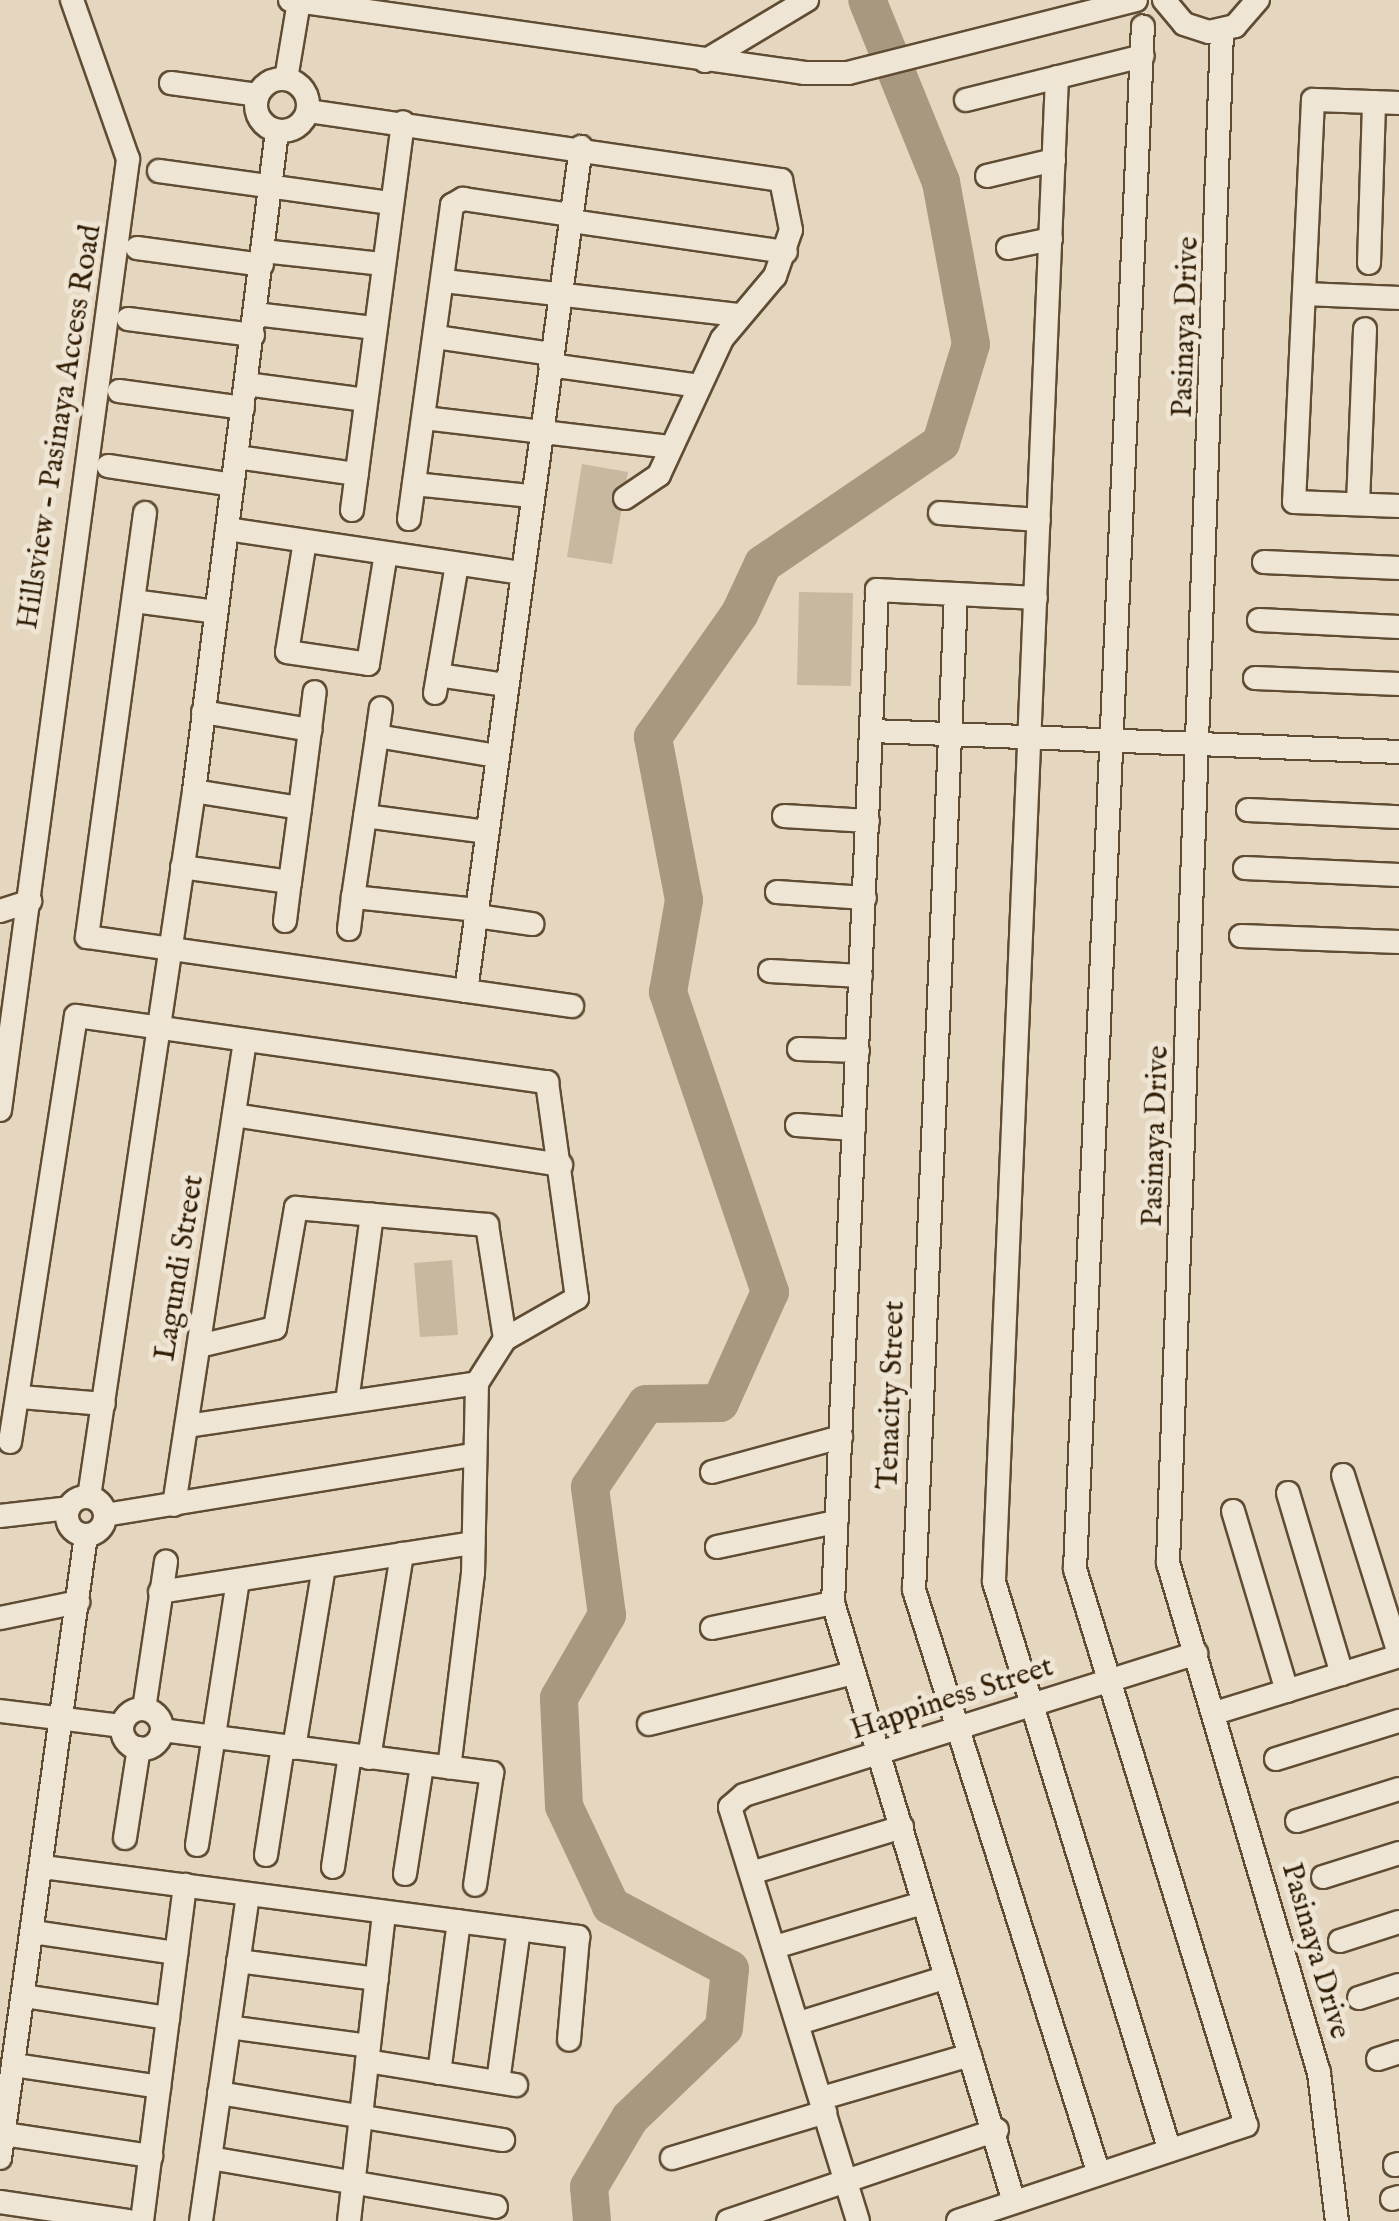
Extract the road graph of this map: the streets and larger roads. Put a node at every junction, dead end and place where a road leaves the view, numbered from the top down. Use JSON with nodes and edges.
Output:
{"nodes":[{"id":1,"x":72,"y":0,"type":"edge"},
{"id":2,"x":290,"y":0,"type":"edge"},
{"id":3,"x":807,"y":0,"type":"edge"},
{"id":4,"x":1164,"y":0,"type":"edge"},
{"id":5,"x":1258,"y":0,"type":"edge"},
{"id":6,"x":299,"y":1,"type":"edge"},
{"id":7,"x":1121,"y":2,"type":"edge"},
{"id":8,"x":1143,"y":26,"type":"dead end"},
{"id":9,"x":1222,"y":31,"type":"junction"},
{"id":10,"x":1143,"y":56,"type":"junction"},
{"id":11,"x":705,"y":61,"type":"junction"},
{"id":12,"x":1057,"y":77,"type":"junction"},
{"id":13,"x":286,"y":79,"type":"junction"},
{"id":14,"x":170,"y":84,"type":"dead end"},
{"id":15,"x":258,"y":95,"type":"junction"},
{"id":16,"x":966,"y":100,"type":"dead end"},
{"id":17,"x":1374,"y":102,"type":"junction"},
{"id":18,"x":1399,"y":103,"type":"edge"},
{"id":19,"x":308,"y":111,"type":"junction"},
{"id":20,"x":403,"y":122,"type":"junction"},
{"id":21,"x":278,"y":131,"type":"junction"},
{"id":22,"x":581,"y":148,"type":"junction"},
{"id":23,"x":1054,"y":160,"type":"junction"},
{"id":24,"x":159,"y":170,"type":"dead end"},
{"id":25,"x":987,"y":176,"type":"dead end"},
{"id":26,"x":272,"y":187,"type":"junction"},
{"id":27,"x":391,"y":203,"type":"junction"},
{"id":28,"x":571,"y":218,"type":"junction"},
{"id":29,"x":1051,"y":239,"type":"junction"},
{"id":30,"x":137,"y":248,"type":"dead end"},
{"id":31,"x":1008,"y":248,"type":"dead end"},
{"id":32,"x":786,"y":252,"type":"junction"},
{"id":33,"x":263,"y":258,"type":"junction"},
{"id":34,"x":1369,"y":262,"type":"dead end"},
{"id":35,"x":383,"y":264,"type":"junction"},
{"id":36,"x":444,"y":281,"type":"junction"},
{"id":37,"x":1304,"y":294,"type":"junction"},
{"id":38,"x":560,"y":296,"type":"junction"},
{"id":39,"x":1399,"y":298,"type":"edge"},
{"id":40,"x":740,"y":315,"type":"junction"},
{"id":41,"x":128,"y":319,"type":"dead end"},
{"id":42,"x":254,"y":325,"type":"junction"},
{"id":43,"x":375,"y":328,"type":"junction"},
{"id":44,"x":1365,"y":330,"type":"dead end"},
{"id":45,"x":436,"y":337,"type":"junction"},
{"id":46,"x":550,"y":360,"type":"junction"},
{"id":47,"x":246,"y":384,"type":"junction"},
{"id":48,"x":700,"y":386,"type":"junction"},
{"id":49,"x":119,"y":391,"type":"dead end"},
{"id":50,"x":366,"y":400,"type":"junction"},
{"id":51,"x":243,"y":408,"type":"junction"},
{"id":52,"x":424,"y":418,"type":"junction"},
{"id":53,"x":540,"y":431,"type":"junction"},
{"id":54,"x":670,"y":448,"type":"junction"},
{"id":55,"x":237,"y":457,"type":"junction"},
{"id":56,"x":108,"y":466,"type":"dead end"},
{"id":57,"x":356,"y":474,"type":"junction"},
{"id":58,"x":414,"y":484,"type":"junction"},
{"id":59,"x":233,"y":485,"type":"junction"},
{"id":60,"x":531,"y":496,"type":"junction"},
{"id":61,"x":626,"y":498,"type":"dead end"},
{"id":62,"x":1358,"y":504,"type":"junction"},
{"id":63,"x":1399,"y":506,"type":"edge"},
{"id":64,"x":352,"y":510,"type":"dead end"},
{"id":65,"x":940,"y":512,"type":"dead end"},
{"id":66,"x":145,"y":513,"type":"dead end"},
{"id":67,"x":410,"y":519,"type":"dead end"},
{"id":68,"x":1040,"y":520,"type":"junction"},
{"id":69,"x":227,"y":529,"type":"junction"},
{"id":70,"x":305,"y":541,"type":"junction"},
{"id":71,"x":386,"y":554,"type":"junction"},
{"id":72,"x":1264,"y":562,"type":"dead end"},
{"id":73,"x":457,"y":564,"type":"junction"},
{"id":74,"x":1399,"y":568,"type":"edge"},
{"id":75,"x":520,"y":573,"type":"junction"},
{"id":76,"x":956,"y":594,"type":"junction"},
{"id":77,"x":1036,"y":598,"type":"junction"},
{"id":78,"x":134,"y":601,"type":"junction"},
{"id":79,"x":216,"y":612,"type":"junction"},
{"id":80,"x":1259,"y":620,"type":"dead end"},
{"id":81,"x":1399,"y":627,"type":"edge"},
{"id":82,"x":1255,"y":678,"type":"dead end"},
{"id":83,"x":1399,"y":684,"type":"edge"},
{"id":84,"x":506,"y":685,"type":"junction"},
{"id":85,"x":315,"y":692,"type":"dead end"},
{"id":86,"x":381,"y":708,"type":"dead end"},
{"id":87,"x":204,"y":712,"type":"junction"},
{"id":88,"x":310,"y":730,"type":"junction"},
{"id":89,"x":872,"y":730,"type":"junction"},
{"id":90,"x":950,"y":734,"type":"junction"},
{"id":91,"x":377,"y":736,"type":"junction"},
{"id":92,"x":1030,"y":737,"type":"junction"},
{"id":93,"x":1111,"y":740,"type":"junction"},
{"id":94,"x":1202,"y":744,"type":"junction"},
{"id":95,"x":1399,"y":752,"type":"edge"},
{"id":96,"x":496,"y":756,"type":"junction"},
{"id":97,"x":194,"y":791,"type":"junction"},
{"id":98,"x":300,"y":808,"type":"junction"},
{"id":99,"x":1248,"y":810,"type":"dead end"},
{"id":100,"x":365,"y":816,"type":"junction"},
{"id":101,"x":784,"y":816,"type":"dead end"},
{"id":102,"x":1399,"y":816,"type":"edge"},
{"id":103,"x":868,"y":821,"type":"junction"},
{"id":104,"x":486,"y":832,"type":"junction"},
{"id":105,"x":182,"y":867,"type":"junction"},
{"id":106,"x":1244,"y":868,"type":"dead end"},
{"id":107,"x":1399,"y":876,"type":"edge"},
{"id":108,"x":290,"y":882,"type":"junction"},
{"id":109,"x":778,"y":892,"type":"dead end"},
{"id":110,"x":354,"y":897,"type":"junction"},
{"id":111,"x":865,"y":898,"type":"junction"},
{"id":112,"x":30,"y":901,"type":"junction"},
{"id":113,"x":0,"y":911,"type":"edge"},
{"id":114,"x":477,"y":913,"type":"junction"},
{"id":115,"x":285,"y":921,"type":"dead end"},
{"id":116,"x":532,"y":924,"type":"dead end"},
{"id":117,"x":349,"y":930,"type":"dead end"},
{"id":118,"x":1241,"y":936,"type":"dead end"},
{"id":119,"x":1399,"y":942,"type":"edge"},
{"id":120,"x":172,"y":949,"type":"junction"},
{"id":121,"x":10,"y":970,"type":"edge"},
{"id":122,"x":770,"y":971,"type":"dead end"},
{"id":123,"x":861,"y":976,"type":"junction"},
{"id":124,"x":466,"y":991,"type":"junction"},
{"id":125,"x":8,"y":999,"type":"edge"},
{"id":126,"x":572,"y":1006,"type":"dead end"},
{"id":127,"x":161,"y":1028,"type":"junction"},
{"id":128,"x":245,"y":1040,"type":"junction"},
{"id":129,"x":799,"y":1049,"type":"dead end"},
{"id":130,"x":858,"y":1052,"type":"junction"},
{"id":131,"x":0,"y":1110,"type":"edge"},
{"id":132,"x":234,"y":1115,"type":"junction"},
{"id":133,"x":797,"y":1126,"type":"dead end"},
{"id":134,"x":854,"y":1129,"type":"junction"},
{"id":135,"x":561,"y":1165,"type":"junction"},
{"id":136,"x":372,"y":1216,"type":"junction"},
{"id":137,"x":505,"y":1339,"type":"junction"},
{"id":138,"x":199,"y":1346,"type":"junction"},
{"id":139,"x":477,"y":1383,"type":"junction"},
{"id":140,"x":21,"y":1397,"type":"junction"},
{"id":141,"x":348,"y":1402,"type":"junction"},
{"id":142,"x":104,"y":1404,"type":"junction"},
{"id":143,"x":186,"y":1426,"type":"junction"},
{"id":144,"x":840,"y":1437,"type":"junction"},
{"id":145,"x":10,"y":1442,"type":"dead end"},
{"id":146,"x":472,"y":1455,"type":"junction"},
{"id":147,"x":712,"y":1472,"type":"dead end"},
{"id":148,"x":1343,"y":1475,"type":"dead end"},
{"id":149,"x":1288,"y":1493,"type":"dead end"},
{"id":150,"x":174,"y":1505,"type":"junction"},
{"id":151,"x":1233,"y":1511,"type":"dead end"},
{"id":152,"x":83,"y":1515,"type":"junction"},
{"id":153,"x":0,"y":1516,"type":"edge"},
{"id":154,"x":836,"y":1522,"type":"junction"},
{"id":155,"x":0,"y":1532,"type":"edge"},
{"id":156,"x":473,"y":1543,"type":"junction"},
{"id":157,"x":717,"y":1547,"type":"dead end"},
{"id":158,"x":402,"y":1554,"type":"junction"},
{"id":159,"x":166,"y":1562,"type":"dead end"},
{"id":160,"x":324,"y":1566,"type":"junction"},
{"id":161,"x":238,"y":1580,"type":"junction"},
{"id":162,"x":160,"y":1592,"type":"junction"},
{"id":163,"x":78,"y":1602,"type":"junction"},
{"id":164,"x":833,"y":1603,"type":"junction"},
{"id":165,"x":0,"y":1618,"type":"edge"},
{"id":166,"x":712,"y":1628,"type":"dead end"},
{"id":167,"x":1196,"y":1653,"type":"junction"},
{"id":168,"x":1399,"y":1655,"type":"edge"},
{"id":169,"x":854,"y":1673,"type":"junction"},
{"id":170,"x":1342,"y":1674,"type":"junction"},
{"id":171,"x":1108,"y":1681,"type":"junction"},
{"id":172,"x":1286,"y":1691,"type":"junction"},
{"id":173,"x":1034,"y":1705,"type":"junction"},
{"id":174,"x":144,"y":1709,"type":"junction"},
{"id":175,"x":0,"y":1711,"type":"edge"},
{"id":176,"x":1214,"y":1713,"type":"junction"},
{"id":177,"x":1399,"y":1721,"type":"edge"},
{"id":178,"x":64,"y":1722,"type":"junction"},
{"id":179,"x":649,"y":1724,"type":"dead end"},
{"id":180,"x":122,"y":1726,"type":"junction"},
{"id":181,"x":162,"y":1730,"type":"junction"},
{"id":182,"x":956,"y":1730,"type":"junction"},
{"id":183,"x":214,"y":1737,"type":"junction"},
{"id":184,"x":289,"y":1747,"type":"junction"},
{"id":185,"x":139,"y":1748,"type":"junction"},
{"id":186,"x":879,"y":1754,"type":"junction"},
{"id":187,"x":360,"y":1756,"type":"junction"},
{"id":188,"x":1276,"y":1759,"type":"dead end"},
{"id":189,"x":422,"y":1765,"type":"junction"},
{"id":190,"x":449,"y":1768,"type":"junction"},
{"id":191,"x":1399,"y":1789,"type":"edge"},
{"id":192,"x":1297,"y":1821,"type":"dead end"},
{"id":193,"x":902,"y":1827,"type":"junction"},
{"id":194,"x":125,"y":1838,"type":"dead end"},
{"id":195,"x":198,"y":1845,"type":"dead end"},
{"id":196,"x":1399,"y":1853,"type":"edge"},
{"id":197,"x":266,"y":1855,"type":"dead end"},
{"id":198,"x":43,"y":1866,"type":"junction"},
{"id":199,"x":333,"y":1868,"type":"dead end"},
{"id":200,"x":405,"y":1874,"type":"dead end"},
{"id":201,"x":751,"y":1874,"type":"junction"},
{"id":202,"x":1323,"y":1878,"type":"dead end"},
{"id":203,"x":185,"y":1885,"type":"junction"},
{"id":204,"x":475,"y":1885,"type":"dead end"},
{"id":205,"x":248,"y":1894,"type":"junction"},
{"id":206,"x":923,"y":1904,"type":"junction"},
{"id":207,"x":384,"y":1912,"type":"junction"},
{"id":208,"x":460,"y":1921,"type":"junction"},
{"id":209,"x":1399,"y":1922,"type":"edge"},
{"id":210,"x":519,"y":1929,"type":"junction"},
{"id":211,"x":34,"y":1932,"type":"junction"},
{"id":212,"x":1340,"y":1941,"type":"dead end"},
{"id":213,"x":775,"y":1947,"type":"junction"},
{"id":214,"x":176,"y":1953,"type":"junction"},
{"id":215,"x":238,"y":1961,"type":"junction"},
{"id":216,"x":376,"y":1978,"type":"junction"},
{"id":217,"x":944,"y":1978,"type":"junction"},
{"id":218,"x":1399,"y":1985,"type":"edge"},
{"id":219,"x":24,"y":1996,"type":"junction"},
{"id":220,"x":1359,"y":1998,"type":"dead end"},
{"id":221,"x":168,"y":2018,"type":"junction"},
{"id":222,"x":799,"y":2023,"type":"junction"},
{"id":223,"x":229,"y":2027,"type":"junction"},
{"id":224,"x":569,"y":2040,"type":"dead end"},
{"id":225,"x":368,"y":2054,"type":"junction"},
{"id":226,"x":970,"y":2055,"type":"junction"},
{"id":227,"x":14,"y":2065,"type":"junction"},
{"id":228,"x":439,"y":2072,"type":"junction"},
{"id":229,"x":160,"y":2087,"type":"junction"},
{"id":230,"x":220,"y":2094,"type":"junction"},
{"id":231,"x":823,"y":2105,"type":"junction"},
{"id":232,"x":361,"y":2116,"type":"junction"},
{"id":233,"x":3,"y":2126,"type":"edge"},
{"id":234,"x":997,"y":2130,"type":"junction"},
{"id":235,"x":502,"y":2140,"type":"dead end"},
{"id":236,"x":1169,"y":2148,"type":"junction"},
{"id":237,"x":151,"y":2156,"type":"junction"},
{"id":238,"x":0,"y":2158,"type":"edge"},
{"id":239,"x":210,"y":2158,"type":"junction"},
{"id":240,"x":672,"y":2158,"type":"dead end"},
{"id":241,"x":1098,"y":2171,"type":"junction"},
{"id":242,"x":354,"y":2182,"type":"junction"},
{"id":243,"x":847,"y":2185,"type":"junction"},
{"id":244,"x":0,"y":2202,"type":"edge"},
{"id":245,"x":1014,"y":2202,"type":"junction"},
{"id":246,"x":496,"y":2207,"type":"dead end"},
{"id":247,"x":128,"y":2221,"type":"edge"},
{"id":248,"x":142,"y":2221,"type":"edge"},
{"id":249,"x":201,"y":2221,"type":"edge"},
{"id":250,"x":349,"y":2221,"type":"edge"},
{"id":251,"x":728,"y":2221,"type":"edge"},
{"id":252,"x":858,"y":2221,"type":"edge"},
{"id":253,"x":958,"y":2221,"type":"edge"},
{"id":254,"x":1337,"y":2221,"type":"edge"}],
"edges":[{"from":1,"to":112,"type":"street","name":"Hillsview - Pasinaya Access Road"},
{"from":2,"to":6,"type":"street"},
{"from":3,"to":11,"type":"street"},
{"from":4,"to":9,"type":"street"},
{"from":5,"to":9,"type":"street"},
{"from":6,"to":11,"type":"street"},
{"from":6,"to":13,"type":"street"},
{"from":7,"to":11,"type":"street"},
{"from":8,"to":10,"type":"street"},
{"from":9,"to":94,"type":"street","name":"Pasinaya Drive"},
{"from":10,"to":12,"type":"street"},
{"from":10,"to":93,"type":"street"},
{"from":12,"to":16,"type":"street"},
{"from":12,"to":23,"type":"street"},
{"from":13,"to":15,"type":"street"},
{"from":13,"to":19,"type":"street"},
{"from":14,"to":15,"type":"street"},
{"from":15,"to":21,"type":"street"},
{"from":17,"to":18,"type":"street"},
{"from":17,"to":34,"type":"street"},
{"from":17,"to":37,"type":"street"},
{"from":19,"to":20,"type":"street"},
{"from":19,"to":21,"type":"street"},
{"from":20,"to":22,"type":"street"},
{"from":20,"to":27,"type":"street"},
{"from":21,"to":26,"type":"street"},
{"from":22,"to":28,"type":"street"},
{"from":22,"to":32,"type":"street"},
{"from":23,"to":25,"type":"street"},
{"from":23,"to":29,"type":"street"},
{"from":24,"to":26,"type":"street"},
{"from":26,"to":27,"type":"street"},
{"from":26,"to":33,"type":"street"},
{"from":27,"to":35,"type":"street"},
{"from":28,"to":32,"type":"street"},
{"from":28,"to":36,"type":"street"},
{"from":28,"to":38,"type":"street"},
{"from":29,"to":31,"type":"street"},
{"from":29,"to":68,"type":"street"},
{"from":30,"to":33,"type":"street"},
{"from":32,"to":40,"type":"street"},
{"from":33,"to":35,"type":"street"},
{"from":33,"to":42,"type":"street"},
{"from":35,"to":43,"type":"street"},
{"from":36,"to":38,"type":"street"},
{"from":36,"to":45,"type":"street"},
{"from":37,"to":39,"type":"street"},
{"from":37,"to":62,"type":"street"},
{"from":38,"to":40,"type":"street"},
{"from":38,"to":46,"type":"street"},
{"from":40,"to":48,"type":"street"},
{"from":41,"to":42,"type":"street"},
{"from":42,"to":43,"type":"street"},
{"from":42,"to":47,"type":"street"},
{"from":43,"to":50,"type":"street"},
{"from":44,"to":62,"type":"street"},
{"from":45,"to":46,"type":"street"},
{"from":45,"to":52,"type":"street"},
{"from":46,"to":48,"type":"street"},
{"from":46,"to":53,"type":"street"},
{"from":47,"to":50,"type":"street"},
{"from":47,"to":51,"type":"street"},
{"from":48,"to":54,"type":"street"},
{"from":49,"to":51,"type":"street"},
{"from":50,"to":57,"type":"street"},
{"from":51,"to":55,"type":"street"},
{"from":52,"to":53,"type":"street"},
{"from":52,"to":58,"type":"street"},
{"from":53,"to":54,"type":"street"},
{"from":53,"to":60,"type":"street"},
{"from":54,"to":61,"type":"street"},
{"from":55,"to":57,"type":"street"},
{"from":55,"to":59,"type":"street"},
{"from":56,"to":59,"type":"street"},
{"from":57,"to":64,"type":"street"},
{"from":58,"to":60,"type":"street"},
{"from":58,"to":67,"type":"street"},
{"from":59,"to":69,"type":"street"},
{"from":60,"to":75,"type":"street"},
{"from":62,"to":63,"type":"street"},
{"from":65,"to":68,"type":"street"},
{"from":66,"to":78,"type":"street"},
{"from":68,"to":77,"type":"street"},
{"from":69,"to":70,"type":"street"},
{"from":69,"to":79,"type":"street"},
{"from":70,"to":71,"type":"street"},
{"from":70,"to":71,"type":"street"},
{"from":71,"to":73,"type":"street"},
{"from":72,"to":74,"type":"street"},
{"from":73,"to":75,"type":"street"},
{"from":73,"to":84,"type":"street"},
{"from":75,"to":84,"type":"street"},
{"from":76,"to":77,"type":"street"},
{"from":76,"to":89,"type":"street"},
{"from":76,"to":90,"type":"street","name":"Tenacity Street"},
{"from":77,"to":92,"type":"street"},
{"from":78,"to":79,"type":"street"},
{"from":78,"to":120,"type":"street"},
{"from":79,"to":87,"type":"street"},
{"from":80,"to":81,"type":"street"},
{"from":82,"to":83,"type":"street"},
{"from":84,"to":96,"type":"street"},
{"from":85,"to":88,"type":"street"},
{"from":86,"to":91,"type":"street"},
{"from":87,"to":88,"type":"street"},
{"from":87,"to":97,"type":"street"},
{"from":88,"to":98,"type":"street"},
{"from":89,"to":90,"type":"street"},
{"from":89,"to":103,"type":"street"},
{"from":90,"to":92,"type":"street"},
{"from":90,"to":182,"type":"street","name":"Tenacity Street"},
{"from":91,"to":96,"type":"street"},
{"from":91,"to":100,"type":"street"},
{"from":92,"to":93,"type":"street"},
{"from":92,"to":173,"type":"street"},
{"from":93,"to":94,"type":"street"},
{"from":93,"to":171,"type":"street"},
{"from":94,"to":95,"type":"street"},
{"from":94,"to":167,"type":"street","name":"Pasinaya Drive"},
{"from":96,"to":104,"type":"street"},
{"from":97,"to":98,"type":"street"},
{"from":97,"to":105,"type":"street"},
{"from":98,"to":108,"type":"street"},
{"from":99,"to":102,"type":"street"},
{"from":100,"to":104,"type":"street"},
{"from":100,"to":110,"type":"street"},
{"from":101,"to":103,"type":"street"},
{"from":103,"to":111,"type":"street"},
{"from":104,"to":114,"type":"street"},
{"from":105,"to":108,"type":"street"},
{"from":105,"to":120,"type":"street"},
{"from":106,"to":107,"type":"street"},
{"from":108,"to":115,"type":"street"},
{"from":109,"to":111,"type":"street"},
{"from":110,"to":114,"type":"street"},
{"from":110,"to":117,"type":"street"},
{"from":111,"to":123,"type":"street"},
{"from":112,"to":113,"type":"street"},
{"from":112,"to":121,"type":"street","name":"Hillsview - Pasinaya Access Road"},
{"from":114,"to":116,"type":"street"},
{"from":114,"to":124,"type":"street"},
{"from":118,"to":119,"type":"street"},
{"from":120,"to":124,"type":"street"},
{"from":120,"to":127,"type":"street"},
{"from":121,"to":125,"type":"street","name":"Hillsview - Pasinaya Access Road"},
{"from":122,"to":123,"type":"street"},
{"from":123,"to":130,"type":"street"},
{"from":124,"to":126,"type":"street"},
{"from":125,"to":131,"type":"street","name":"Hillsview - Pasinaya Access Road"},
{"from":127,"to":128,"type":"street"},
{"from":127,"to":140,"type":"street"},
{"from":127,"to":142,"type":"street"},
{"from":128,"to":132,"type":"street","name":"Lagundi Street"},
{"from":128,"to":135,"type":"street"},
{"from":129,"to":130,"type":"street"},
{"from":130,"to":134,"type":"street"},
{"from":132,"to":135,"type":"street"},
{"from":132,"to":138,"type":"street","name":"Lagundi Street"},
{"from":133,"to":134,"type":"street"},
{"from":134,"to":144,"type":"street"},
{"from":135,"to":137,"type":"street"},
{"from":136,"to":137,"type":"street"},
{"from":136,"to":138,"type":"street"},
{"from":136,"to":141,"type":"street"},
{"from":137,"to":139,"type":"street"},
{"from":138,"to":143,"type":"street","name":"Lagundi Street"},
{"from":139,"to":141,"type":"street"},
{"from":139,"to":146,"type":"street"},
{"from":140,"to":142,"type":"street"},
{"from":140,"to":145,"type":"street"},
{"from":141,"to":143,"type":"street"},
{"from":142,"to":152,"type":"street"},
{"from":143,"to":150,"type":"street","name":"Lagundi Street"},
{"from":144,"to":147,"type":"street"},
{"from":144,"to":154,"type":"street"},
{"from":146,"to":150,"type":"street"},
{"from":146,"to":156,"type":"street"},
{"from":148,"to":168,"type":"street"},
{"from":149,"to":170,"type":"street"},
{"from":150,"to":152,"type":"street"},
{"from":151,"to":172,"type":"street"},
{"from":152,"to":153,"type":"street"},
{"from":152,"to":155,"type":"street"},
{"from":152,"to":163,"type":"street"},
{"from":154,"to":157,"type":"street"},
{"from":154,"to":164,"type":"street"},
{"from":156,"to":158,"type":"street"},
{"from":156,"to":190,"type":"street"},
{"from":158,"to":160,"type":"street"},
{"from":158,"to":187,"type":"street"},
{"from":159,"to":162,"type":"street"},
{"from":160,"to":161,"type":"street"},
{"from":160,"to":184,"type":"street"},
{"from":161,"to":162,"type":"street"},
{"from":161,"to":183,"type":"street"},
{"from":162,"to":174,"type":"street"},
{"from":163,"to":165,"type":"street"},
{"from":163,"to":178,"type":"street"},
{"from":164,"to":166,"type":"street"},
{"from":164,"to":169,"type":"street"},
{"from":167,"to":171,"type":"street","name":"Happiness Street"},
{"from":167,"to":176,"type":"street","name":"Pasinaya Drive"},
{"from":168,"to":170,"type":"street"},
{"from":169,"to":179,"type":"street"},
{"from":169,"to":186,"type":"street"},
{"from":170,"to":172,"type":"street"},
{"from":171,"to":173,"type":"street","name":"Happiness Street"},
{"from":171,"to":236,"type":"street"},
{"from":172,"to":176,"type":"street"},
{"from":173,"to":182,"type":"street","name":"Happiness Street"},
{"from":173,"to":236,"type":"street"},
{"from":174,"to":180,"type":"street"},
{"from":174,"to":181,"type":"street"},
{"from":175,"to":178,"type":"street"},
{"from":176,"to":254,"type":"street","name":"Pasinaya Drive"},
{"from":177,"to":188,"type":"street"},
{"from":178,"to":180,"type":"street"},
{"from":178,"to":198,"type":"street"},
{"from":180,"to":185,"type":"street"},
{"from":181,"to":183,"type":"street"},
{"from":181,"to":185,"type":"street"},
{"from":182,"to":186,"type":"street","name":"Happiness Street"},
{"from":182,"to":241,"type":"street","name":"Tenacity Street"},
{"from":183,"to":184,"type":"street"},
{"from":183,"to":195,"type":"street"},
{"from":184,"to":187,"type":"street"},
{"from":184,"to":197,"type":"street"},
{"from":185,"to":194,"type":"street"},
{"from":186,"to":193,"type":"street"},
{"from":186,"to":201,"type":"street","name":"Happiness Street"},
{"from":187,"to":189,"type":"street"},
{"from":187,"to":199,"type":"street"},
{"from":189,"to":190,"type":"street"},
{"from":189,"to":200,"type":"street"},
{"from":190,"to":204,"type":"street"},
{"from":191,"to":192,"type":"street"},
{"from":193,"to":201,"type":"street"},
{"from":193,"to":206,"type":"street"},
{"from":196,"to":202,"type":"street"},
{"from":198,"to":203,"type":"street"},
{"from":198,"to":211,"type":"street"},
{"from":201,"to":213,"type":"street"},
{"from":203,"to":205,"type":"street"},
{"from":203,"to":214,"type":"street"},
{"from":205,"to":207,"type":"street"},
{"from":205,"to":215,"type":"street"},
{"from":206,"to":213,"type":"street"},
{"from":206,"to":217,"type":"street"},
{"from":207,"to":208,"type":"street"},
{"from":207,"to":216,"type":"street"},
{"from":208,"to":210,"type":"street"},
{"from":208,"to":228,"type":"street"},
{"from":209,"to":212,"type":"street"},
{"from":210,"to":224,"type":"street"},
{"from":210,"to":228,"type":"street"},
{"from":211,"to":214,"type":"street"},
{"from":211,"to":219,"type":"street"},
{"from":213,"to":222,"type":"street"},
{"from":214,"to":221,"type":"street"},
{"from":215,"to":216,"type":"street"},
{"from":215,"to":223,"type":"street"},
{"from":216,"to":225,"type":"street"},
{"from":217,"to":222,"type":"street"},
{"from":217,"to":226,"type":"street"},
{"from":218,"to":220,"type":"street"},
{"from":219,"to":221,"type":"street"},
{"from":219,"to":227,"type":"street"},
{"from":221,"to":229,"type":"street"},
{"from":222,"to":231,"type":"street"},
{"from":223,"to":225,"type":"street"},
{"from":223,"to":230,"type":"street"},
{"from":225,"to":228,"type":"street"},
{"from":225,"to":232,"type":"street"},
{"from":226,"to":231,"type":"street"},
{"from":226,"to":234,"type":"street"},
{"from":227,"to":229,"type":"street"},
{"from":227,"to":233,"type":"street"},
{"from":229,"to":237,"type":"street"},
{"from":230,"to":232,"type":"street"},
{"from":230,"to":239,"type":"street"},
{"from":231,"to":240,"type":"street"},
{"from":231,"to":243,"type":"street"},
{"from":232,"to":235,"type":"street"},
{"from":232,"to":242,"type":"street"},
{"from":233,"to":237,"type":"street"},
{"from":233,"to":238,"type":"street"},
{"from":234,"to":243,"type":"street"},
{"from":234,"to":245,"type":"street"},
{"from":236,"to":241,"type":"street"},
{"from":237,"to":248,"type":"street"},
{"from":239,"to":242,"type":"street"},
{"from":239,"to":249,"type":"street"},
{"from":241,"to":245,"type":"street"},
{"from":242,"to":246,"type":"street"},
{"from":242,"to":250,"type":"street"},
{"from":243,"to":251,"type":"street"},
{"from":243,"to":252,"type":"street"},
{"from":244,"to":247,"type":"street"},
{"from":245,"to":253,"type":"street"}]}
